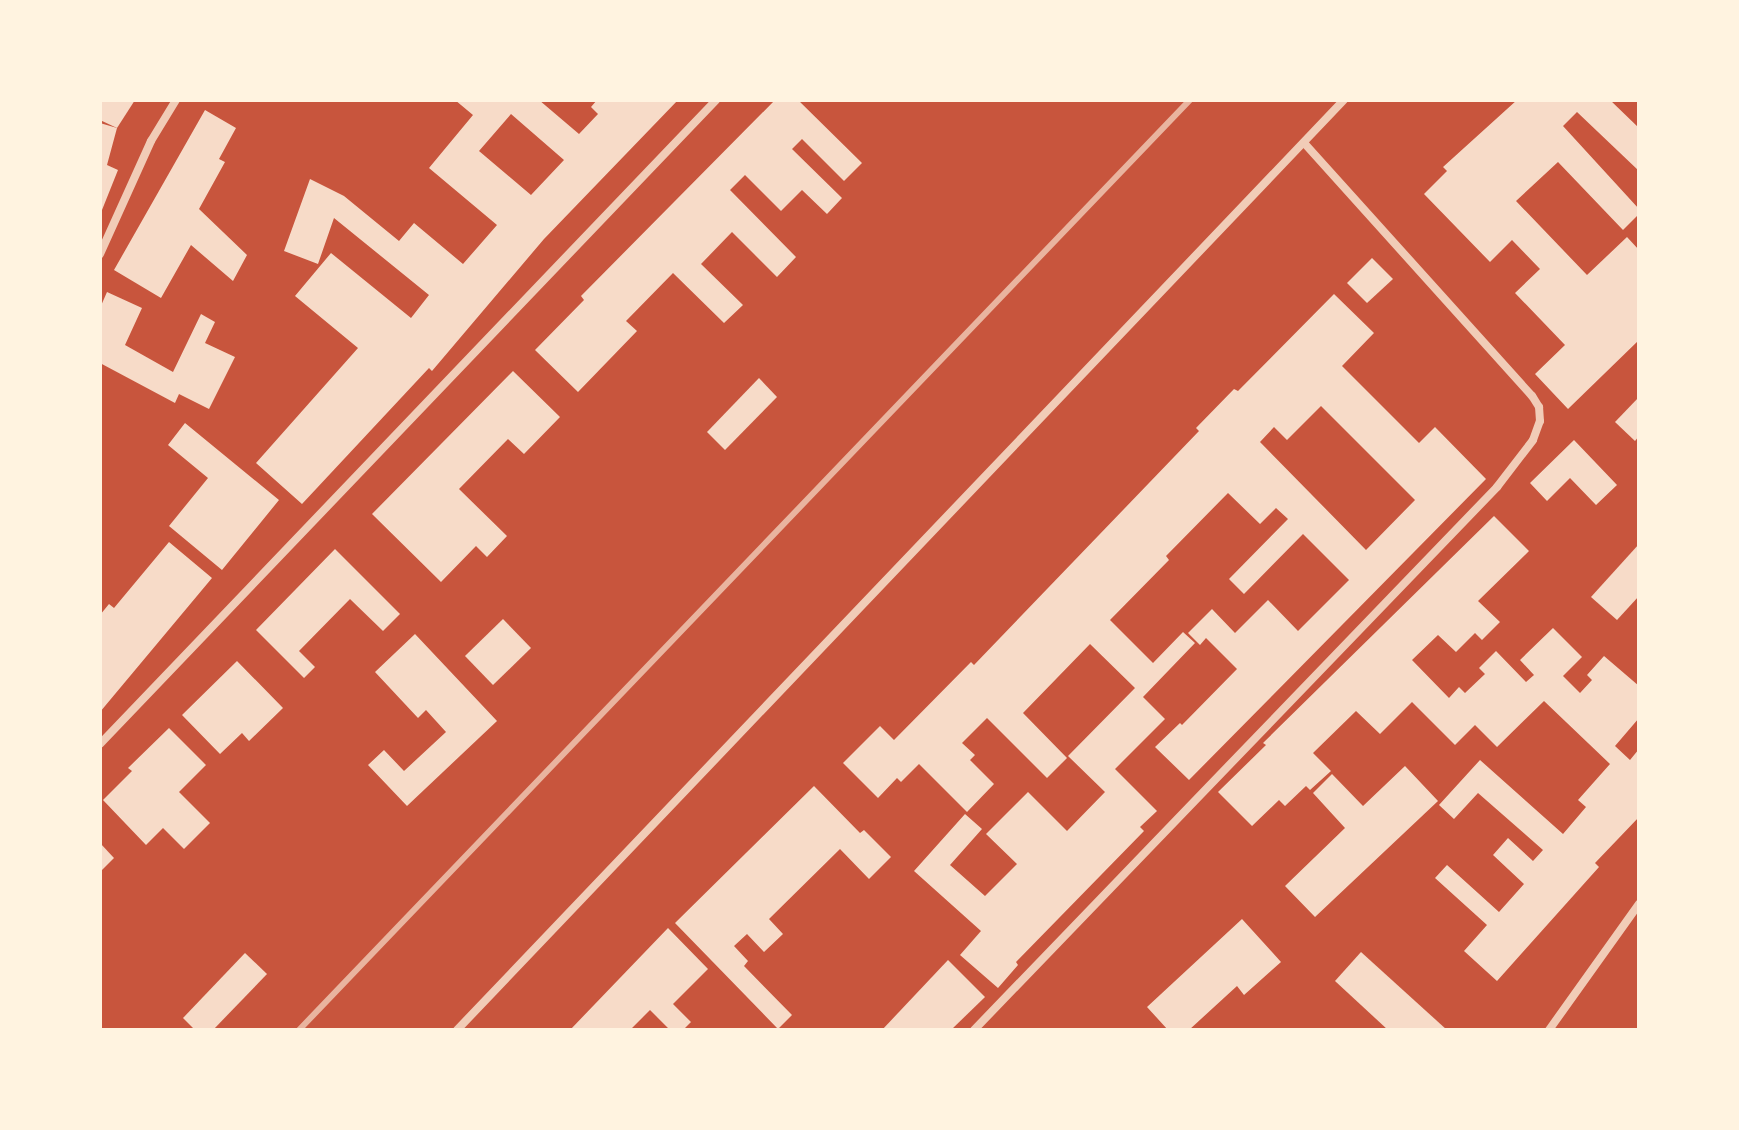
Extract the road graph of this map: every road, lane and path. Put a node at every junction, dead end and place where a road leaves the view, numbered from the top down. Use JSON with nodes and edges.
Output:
{"nodes":[{"id":1,"x":176,"y":100,"type":"edge"},
{"id":2,"x":716,"y":100,"type":"edge"},
{"id":3,"x":1344,"y":100,"type":"edge"},
{"id":4,"x":1304,"y":143,"type":"junction"},
{"id":5,"x":100,"y":254,"type":"edge"},
{"id":6,"x":100,"y":744,"type":"edge"},
{"id":7,"x":1639,"y":904,"type":"edge"},
{"id":8,"x":457,"y":1030,"type":"edge"},
{"id":9,"x":974,"y":1030,"type":"edge"},
{"id":10,"x":1549,"y":1030,"type":"edge"}],
"edges":[{"from":1,"to":5,"type":"street"},
{"from":2,"to":6,"type":"street"},
{"from":3,"to":4,"type":"street"},
{"from":4,"to":8,"type":"street"},
{"from":4,"to":9,"type":"street"},
{"from":7,"to":10,"type":"street"}]}
